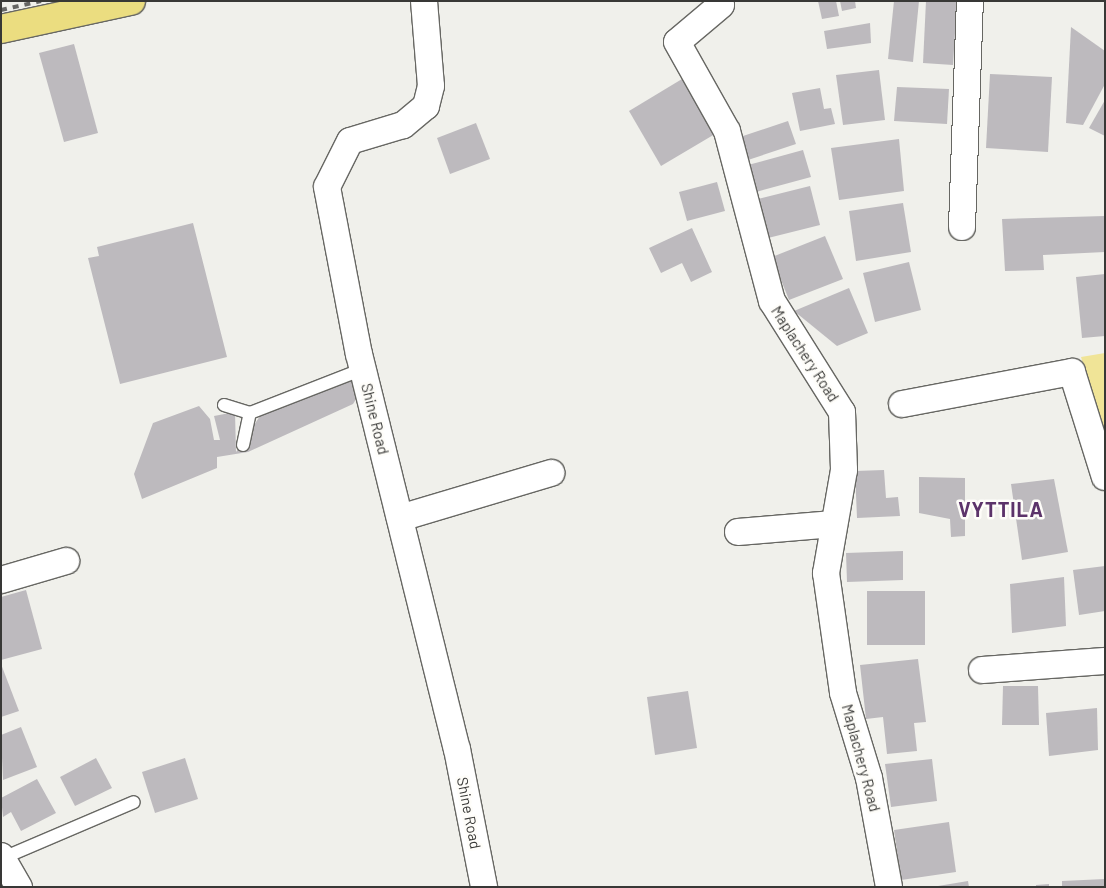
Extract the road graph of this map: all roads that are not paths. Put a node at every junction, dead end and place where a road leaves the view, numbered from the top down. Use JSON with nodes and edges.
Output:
{"nodes":[{"id":1,"x":131,"y":1,"type":"edge"},
{"id":2,"x":424,"y":1,"type":"edge"},
{"id":3,"x":719,"y":1,"type":"edge"},
{"id":4,"x":970,"y":1,"type":"edge"},
{"id":5,"x":1,"y":30,"type":"edge"},
{"id":6,"x":962,"y":226,"type":"dead end"},
{"id":7,"x":363,"y":369,"type":"junction"},
{"id":8,"x":902,"y":404,"type":"dead end"},
{"id":9,"x":224,"y":405,"type":"dead end"},
{"id":10,"x":250,"y":413,"type":"junction"},
{"id":11,"x":243,"y":445,"type":"dead end"},
{"id":12,"x":551,"y":473,"type":"dead end"},
{"id":13,"x":1105,"y":477,"type":"edge"},
{"id":14,"x":400,"y":518,"type":"junction"},
{"id":15,"x":834,"y":524,"type":"junction"},
{"id":16,"x":738,"y":532,"type":"dead end"},
{"id":17,"x":66,"y":561,"type":"dead end"},
{"id":18,"x":1,"y":580,"type":"edge"},
{"id":19,"x":1105,"y":661,"type":"edge"},
{"id":20,"x":982,"y":670,"type":"dead end"},
{"id":21,"x":134,"y":802,"type":"dead end"},
{"id":22,"x":2,"y":857,"type":"edge"},
{"id":23,"x":19,"y":887,"type":"edge"},
{"id":24,"x":484,"y":887,"type":"edge"},
{"id":25,"x":889,"y":887,"type":"edge"}],
"edges":[{"from":1,"to":5,"type":"main road"},
{"from":2,"to":7,"type":"street","name":"Shine Road"},
{"from":3,"to":15,"type":"street","name":"Maplachery Road"},
{"from":4,"to":6,"type":"street"},
{"from":7,"to":10,"type":"lane"},
{"from":7,"to":14,"type":"street","name":"Shine Road"},
{"from":8,"to":13,"type":"street"},
{"from":9,"to":10,"type":"lane"},
{"from":10,"to":11,"type":"lane"},
{"from":12,"to":14,"type":"street"},
{"from":14,"to":24,"type":"street","name":"Shine Road"},
{"from":15,"to":16,"type":"street"},
{"from":15,"to":25,"type":"street","name":"Maplachery Road"},
{"from":17,"to":18,"type":"street"},
{"from":19,"to":20,"type":"street"},
{"from":21,"to":22,"type":"lane"},
{"from":22,"to":23,"type":"street"}]}
